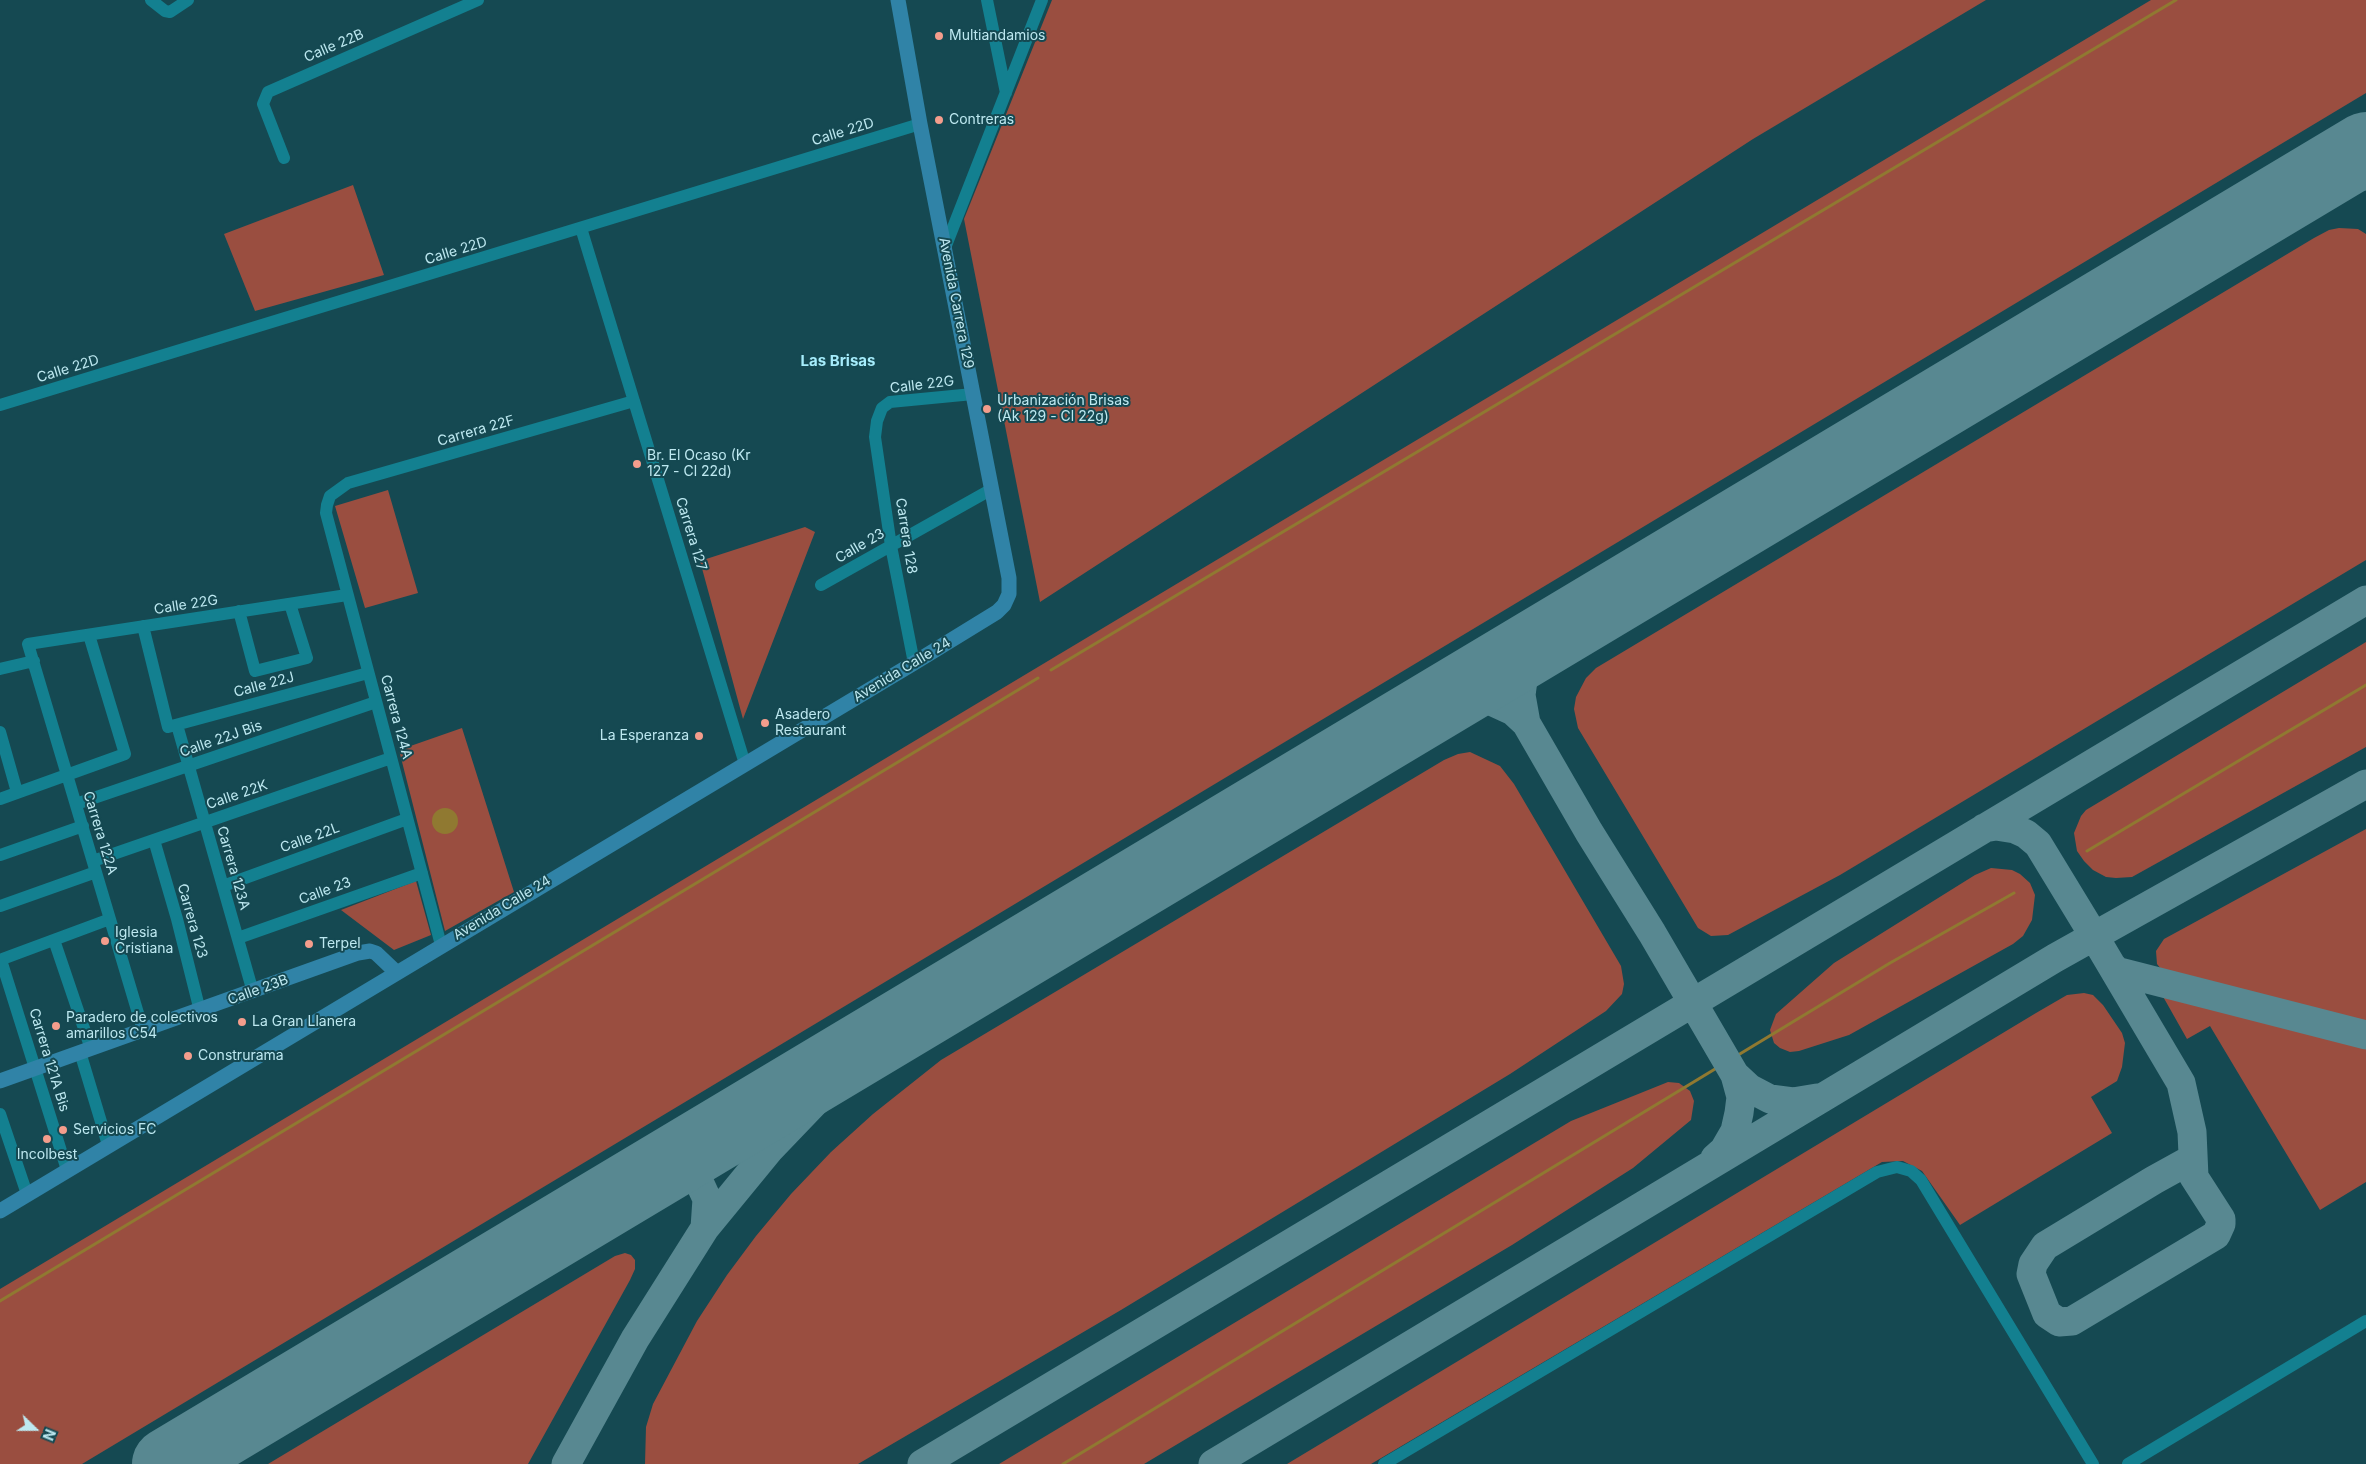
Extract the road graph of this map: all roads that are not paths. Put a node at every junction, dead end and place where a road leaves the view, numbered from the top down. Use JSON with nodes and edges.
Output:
{"nodes":[{"id":1,"x":151,"y":0,"type":"edge"},
{"id":2,"x":188,"y":0,"type":"edge"},
{"id":3,"x":478,"y":0,"type":"edge"},
{"id":4,"x":898,"y":0,"type":"edge"},
{"id":5,"x":987,"y":0,"type":"edge"},
{"id":6,"x":1042,"y":0,"type":"edge"},
{"id":7,"x":1006,"y":93,"type":"junction"},
{"id":8,"x":920,"y":124,"type":"junction"},
{"id":9,"x":284,"y":158,"type":"dead end"},
{"id":10,"x":581,"y":228,"type":"junction"},
{"id":11,"x":945,"y":248,"type":"junction"},
{"id":12,"x":973,"y":394,"type":"junction"},
{"id":13,"x":634,"y":401,"type":"junction"},
{"id":14,"x":0,"y":405,"type":"edge"},
{"id":15,"x":879,"y":414,"type":"joint"},
{"id":16,"x":992,"y":489,"type":"junction"},
{"id":17,"x":330,"y":496,"type":"joint"},
{"id":18,"x":891,"y":546,"type":"junction"},
{"id":19,"x":821,"y":586,"type":"dead end"},
{"id":20,"x":347,"y":595,"type":"junction"},
{"id":21,"x":290,"y":604,"type":"junction"},
{"id":22,"x":1004,"y":605,"type":"joint"},
{"id":23,"x":239,"y":612,"type":"junction"},
{"id":24,"x":143,"y":626,"type":"junction"},
{"id":25,"x":90,"y":635,"type":"junction"},
{"id":26,"x":28,"y":644,"type":"joint"},
{"id":27,"x":34,"y":661,"type":"junction"},
{"id":28,"x":914,"y":663,"type":"junction"},
{"id":29,"x":0,"y":669,"type":"edge"},
{"id":30,"x":368,"y":673,"type":"junction"},
{"id":31,"x":376,"y":702,"type":"junction"},
{"id":32,"x":172,"y":726,"type":"junction"},
{"id":33,"x":0,"y":732,"type":"edge"},
{"id":34,"x":391,"y":758,"type":"junction"},
{"id":35,"x":745,"y":764,"type":"junction"},
{"id":36,"x":188,"y":766,"type":"junction"},
{"id":37,"x":67,"y":775,"type":"junction"},
{"id":38,"x":17,"y":792,"type":"junction"},
{"id":39,"x":0,"y":799,"type":"edge"},
{"id":40,"x":76,"y":804,"type":"junction"},
{"id":41,"x":407,"y":819,"type":"junction"},
{"id":42,"x":205,"y":823,"type":"junction"},
{"id":43,"x":83,"y":826,"type":"junction"},
{"id":44,"x":154,"y":840,"type":"junction"},
{"id":45,"x":0,"y":855,"type":"edge"},
{"id":46,"x":95,"y":866,"type":"junction"},
{"id":47,"x":422,"y":873,"type":"junction"},
{"id":48,"x":223,"y":886,"type":"junction"},
{"id":49,"x":0,"y":906,"type":"edge"},
{"id":50,"x":110,"y":919,"type":"junction"},
{"id":51,"x":238,"y":938,"type":"junction"},
{"id":52,"x":54,"y":940,"type":"junction"},
{"id":53,"x":441,"y":945,"type":"junction"},
{"id":54,"x":1,"y":960,"type":"edge"},
{"id":55,"x":396,"y":972,"type":"junction"},
{"id":56,"x":253,"y":992,"type":"junction"},
{"id":57,"x":200,"y":1011,"type":"junction"},
{"id":58,"x":143,"y":1030,"type":"junction"},
{"id":59,"x":86,"y":1051,"type":"junction"},
{"id":60,"x":35,"y":1069,"type":"junction"},
{"id":61,"x":0,"y":1081,"type":"edge"},
{"id":62,"x":0,"y":1114,"type":"edge"},
{"id":63,"x":108,"y":1145,"type":"junction"},
{"id":64,"x":67,"y":1170,"type":"junction"},
{"id":65,"x":27,"y":1194,"type":"junction"},
{"id":66,"x":0,"y":1211,"type":"edge"},
{"id":67,"x":2366,"y":1321,"type":"edge"},
{"id":68,"x":1384,"y":1464,"type":"edge"},
{"id":69,"x":2093,"y":1464,"type":"edge"},
{"id":70,"x":2128,"y":1464,"type":"edge"}],
"edges":[{"from":1,"to":2,"type":"street"},
{"from":3,"to":9,"type":"street","name":"Calle 22B"},
{"from":4,"to":8,"type":"main road","name":"Avenida Carrera 129"},
{"from":5,"to":7,"type":"street"},
{"from":6,"to":7,"type":"street"},
{"from":7,"to":11,"type":"street"},
{"from":8,"to":10,"type":"street","name":"Calle 22D"},
{"from":8,"to":11,"type":"main road","name":"Avenida Carrera 129"},
{"from":10,"to":13,"type":"street","name":"Carrera 127"},
{"from":10,"to":14,"type":"street","name":"Calle 22D"},
{"from":11,"to":12,"type":"main road","name":"Avenida Carrera 129"},
{"from":12,"to":15,"type":"street","name":"Calle 22G"},
{"from":12,"to":16,"type":"main road","name":"Avenida Carrera 129"},
{"from":13,"to":17,"type":"street","name":"Carrera 22F"},
{"from":13,"to":35,"type":"street","name":"Carrera 127"},
{"from":15,"to":18,"type":"street","name":"Carrera 128"},
{"from":16,"to":18,"type":"street","name":"Calle 23"},
{"from":16,"to":22,"type":"main road","name":"Avenida Carrera 129"},
{"from":17,"to":20,"type":"street","name":"Carrera 124A"},
{"from":18,"to":19,"type":"street","name":"Calle 23"},
{"from":18,"to":28,"type":"street","name":"Carrera 128"},
{"from":20,"to":21,"type":"street","name":"Calle 22G"},
{"from":20,"to":30,"type":"street","name":"Carrera 124A"},
{"from":21,"to":23,"type":"street","name":"Calle 22G"},
{"from":21,"to":23,"type":"street"},
{"from":22,"to":28,"type":"main road","name":"Avenida Calle 24"},
{"from":23,"to":24,"type":"street","name":"Calle 22G"},
{"from":24,"to":25,"type":"street","name":"Calle 22G"},
{"from":24,"to":32,"type":"street","name":"Carrera 123A"},
{"from":25,"to":26,"type":"street","name":"Calle 22G"},
{"from":25,"to":37,"type":"street"},
{"from":26,"to":27,"type":"street","name":"Carrera 122A"},
{"from":27,"to":29,"type":"street"},
{"from":27,"to":37,"type":"street","name":"Carrera 122A"},
{"from":28,"to":35,"type":"main road","name":"Avenida Calle 24"},
{"from":30,"to":31,"type":"street","name":"Carrera 124A"},
{"from":30,"to":32,"type":"street","name":"Calle 22J"},
{"from":31,"to":34,"type":"street","name":"Carrera 124A"},
{"from":31,"to":36,"type":"street","name":"Calle 22J Bis"},
{"from":32,"to":36,"type":"street","name":"Carrera 123A"},
{"from":33,"to":38,"type":"street"},
{"from":34,"to":41,"type":"street","name":"Carrera 124A"},
{"from":34,"to":42,"type":"street","name":"Calle 22K"},
{"from":35,"to":53,"type":"main road","name":"Avenida Calle 24"},
{"from":36,"to":40,"type":"street","name":"Calle 22J Bis"},
{"from":36,"to":42,"type":"street","name":"Carrera 123A"},
{"from":37,"to":38,"type":"street"},
{"from":37,"to":40,"type":"street","name":"Carrera 122A"},
{"from":38,"to":39,"type":"street"},
{"from":40,"to":43,"type":"street","name":"Carrera 122A"},
{"from":41,"to":47,"type":"street","name":"Carrera 124A"},
{"from":41,"to":48,"type":"street","name":"Calle 22L"},
{"from":42,"to":44,"type":"street","name":"Calle 22K"},
{"from":42,"to":48,"type":"street","name":"Carrera 123A"},
{"from":43,"to":45,"type":"street"},
{"from":43,"to":46,"type":"street","name":"Carrera 122A"},
{"from":44,"to":46,"type":"street","name":"Calle 22K"},
{"from":44,"to":57,"type":"street","name":"Carrera 123"},
{"from":46,"to":49,"type":"street","name":"Calle 22K"},
{"from":46,"to":50,"type":"street","name":"Carrera 122A"},
{"from":47,"to":51,"type":"street","name":"Calle 23"},
{"from":47,"to":53,"type":"street","name":"Carrera 124A"},
{"from":48,"to":51,"type":"street","name":"Carrera 123A"},
{"from":50,"to":52,"type":"street"},
{"from":50,"to":58,"type":"street","name":"Carrera 122A"},
{"from":51,"to":56,"type":"street","name":"Carrera 123A"},
{"from":52,"to":54,"type":"street"},
{"from":52,"to":59,"type":"street"},
{"from":53,"to":55,"type":"main road","name":"Avenida Calle 24"},
{"from":54,"to":60,"type":"street","name":"Carrera 121A Bis"},
{"from":55,"to":56,"type":"main road","name":"Calle 23B"},
{"from":55,"to":63,"type":"main road","name":"Avenida Calle 24"},
{"from":56,"to":57,"type":"main road","name":"Calle 23B"},
{"from":57,"to":58,"type":"main road","name":"Calle 23B"},
{"from":58,"to":59,"type":"main road","name":"Calle 23B"},
{"from":59,"to":60,"type":"main road","name":"Calle 23B"},
{"from":59,"to":63,"type":"street"},
{"from":60,"to":61,"type":"main road","name":"Calle 23B"},
{"from":60,"to":64,"type":"street","name":"Carrera 121A Bis"},
{"from":62,"to":65,"type":"street"},
{"from":63,"to":64,"type":"main road","name":"Avenida Calle 24"},
{"from":64,"to":65,"type":"main road","name":"Avenida Calle 24"},
{"from":65,"to":66,"type":"main road","name":"Avenida Calle 24"},
{"from":67,"to":70,"type":"street"},
{"from":68,"to":69,"type":"street"}]}
